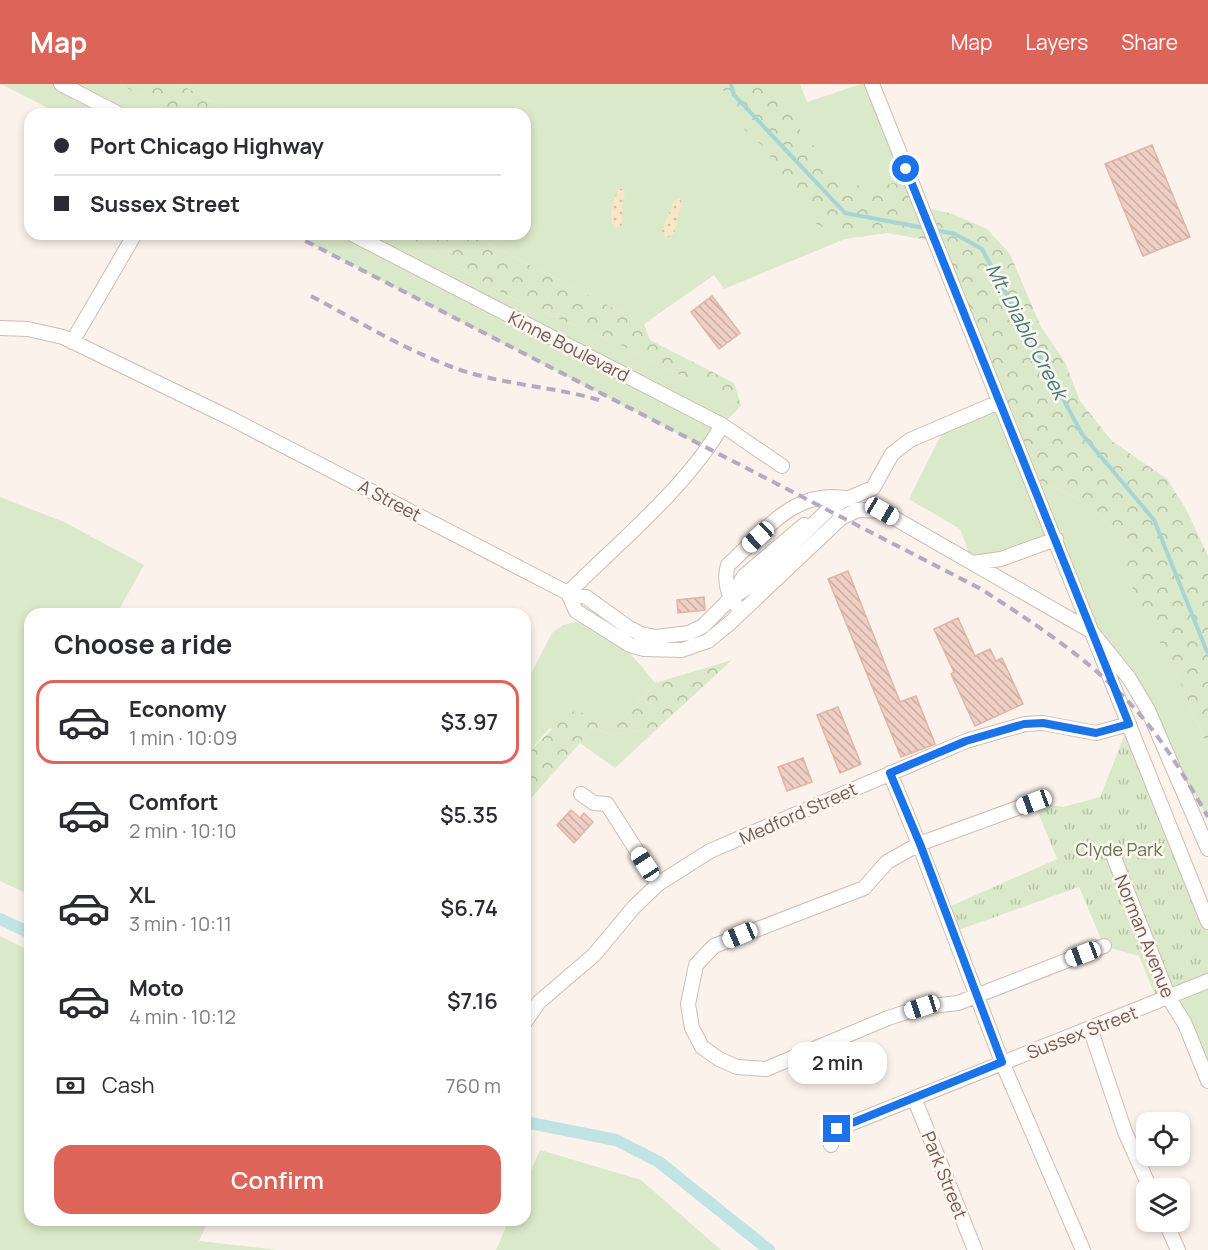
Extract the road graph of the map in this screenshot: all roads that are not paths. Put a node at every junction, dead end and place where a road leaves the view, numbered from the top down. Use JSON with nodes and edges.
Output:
{"nodes":[{"id":1,"x":61,"y":84,"type":"edge"},
{"id":2,"x":872,"y":84,"type":"edge"},
{"id":3,"x":107,"y":108,"type":"edge"},
{"id":4,"x":132,"y":240,"type":"edge"},
{"id":5,"x":364,"y":240,"type":"edge"},
{"id":6,"x":0,"y":328,"type":"edge"},
{"id":7,"x":72,"y":342,"type":"junction"},
{"id":8,"x":999,"y":402,"type":"junction"},
{"id":9,"x":722,"y":425,"type":"junction"},
{"id":10,"x":782,"y":466,"type":"dead end"},
{"id":11,"x":850,"y":499,"type":"junction"},
{"id":12,"x":795,"y":506,"type":"junction"},
{"id":13,"x":816,"y":526,"type":"junction"},
{"id":14,"x":1056,"y":539,"type":"junction"},
{"id":15,"x":973,"y":563,"type":"junction"},
{"id":16,"x":568,"y":593,"type":"junction"},
{"id":17,"x":730,"y":599,"type":"junction"},
{"id":18,"x":743,"y":611,"type":"junction"},
{"id":19,"x":1091,"y":631,"type":"junction"},
{"id":20,"x":1129,"y":724,"type":"junction"},
{"id":21,"x":890,"y":773,"type":"junction"},
{"id":22,"x":581,"y":794,"type":"dead end"},
{"id":23,"x":1034,"y":802,"type":"dead end"},
{"id":24,"x":920,"y":844,"type":"junction"},
{"id":25,"x":1208,"y":849,"type":"edge"},
{"id":26,"x":1113,"y":855,"type":"dead end"},
{"id":27,"x":658,"y":884,"type":"junction"},
{"id":28,"x":1208,"y":922,"type":"edge"},
{"id":29,"x":1104,"y":946,"type":"dead end"},
{"id":30,"x":1208,"y":981,"type":"edge"},
{"id":31,"x":978,"y":995,"type":"junction"},
{"id":32,"x":1168,"y":998,"type":"junction"},
{"id":33,"x":531,"y":1013,"type":"edge"},
{"id":34,"x":1089,"y":1028,"type":"junction"},
{"id":35,"x":1002,"y":1062,"type":"junction"},
{"id":36,"x":1208,"y":1081,"type":"edge"},
{"id":37,"x":915,"y":1100,"type":"junction"},
{"id":38,"x":831,"y":1145,"type":"dead end"},
{"id":39,"x":1146,"y":1178,"type":"edge"},
{"id":40,"x":1170,"y":1232,"type":"edge"},
{"id":41,"x":975,"y":1250,"type":"edge"},
{"id":42,"x":1083,"y":1250,"type":"edge"},
{"id":43,"x":1178,"y":1250,"type":"edge"}],
"edges":[{"from":1,"to":3,"type":"street"},
{"from":2,"to":8,"type":"street"},
{"from":4,"to":7,"type":"street"},
{"from":5,"to":9,"type":"street","name":"Kinne Boulevard"},
{"from":6,"to":7,"type":"street","name":"A Street"},
{"from":7,"to":16,"type":"street","name":"A Street"},
{"from":8,"to":11,"type":"street"},
{"from":8,"to":14,"type":"street"},
{"from":9,"to":10,"type":"street","name":"Kinne Boulevard"},
{"from":9,"to":16,"type":"street"},
{"from":11,"to":12,"type":"street"},
{"from":11,"to":13,"type":"street"},
{"from":12,"to":13,"type":"street"},
{"from":12,"to":17,"type":"street"},
{"from":13,"to":15,"type":"street"},
{"from":13,"to":17,"type":"street","name":"A Street"},
{"from":13,"to":18,"type":"street"},
{"from":14,"to":15,"type":"street"},
{"from":14,"to":19,"type":"street"},
{"from":15,"to":19,"type":"street"},
{"from":16,"to":17,"type":"street","name":"A Street"},
{"from":16,"to":18,"type":"street"},
{"from":17,"to":18,"type":"street"},
{"from":19,"to":20,"type":"street"},
{"from":19,"to":25,"type":"street"},
{"from":20,"to":21,"type":"street","name":"Medford Street"},
{"from":20,"to":28,"type":"street"},
{"from":21,"to":24,"type":"street"},
{"from":21,"to":27,"type":"street","name":"Medford Street"},
{"from":22,"to":27,"type":"street"},
{"from":23,"to":24,"type":"street"},
{"from":24,"to":31,"type":"street"},
{"from":24,"to":31,"type":"street"},
{"from":26,"to":32,"type":"street","name":"Norman Avenue"},
{"from":27,"to":33,"type":"street","name":"Medford Street"},
{"from":29,"to":31,"type":"street"},
{"from":30,"to":32,"type":"street","name":"Sussex Street"},
{"from":31,"to":35,"type":"street"},
{"from":32,"to":34,"type":"street","name":"Sussex Street"},
{"from":32,"to":36,"type":"street","name":"Norman Avenue"},
{"from":34,"to":35,"type":"street","name":"Sussex Street"},
{"from":34,"to":39,"type":"street"},
{"from":35,"to":37,"type":"street","name":"Sussex Street"},
{"from":35,"to":42,"type":"street"},
{"from":37,"to":38,"type":"street","name":"Sussex Street"},
{"from":37,"to":41,"type":"street","name":"Park Street"},
{"from":40,"to":43,"type":"street"}]}
